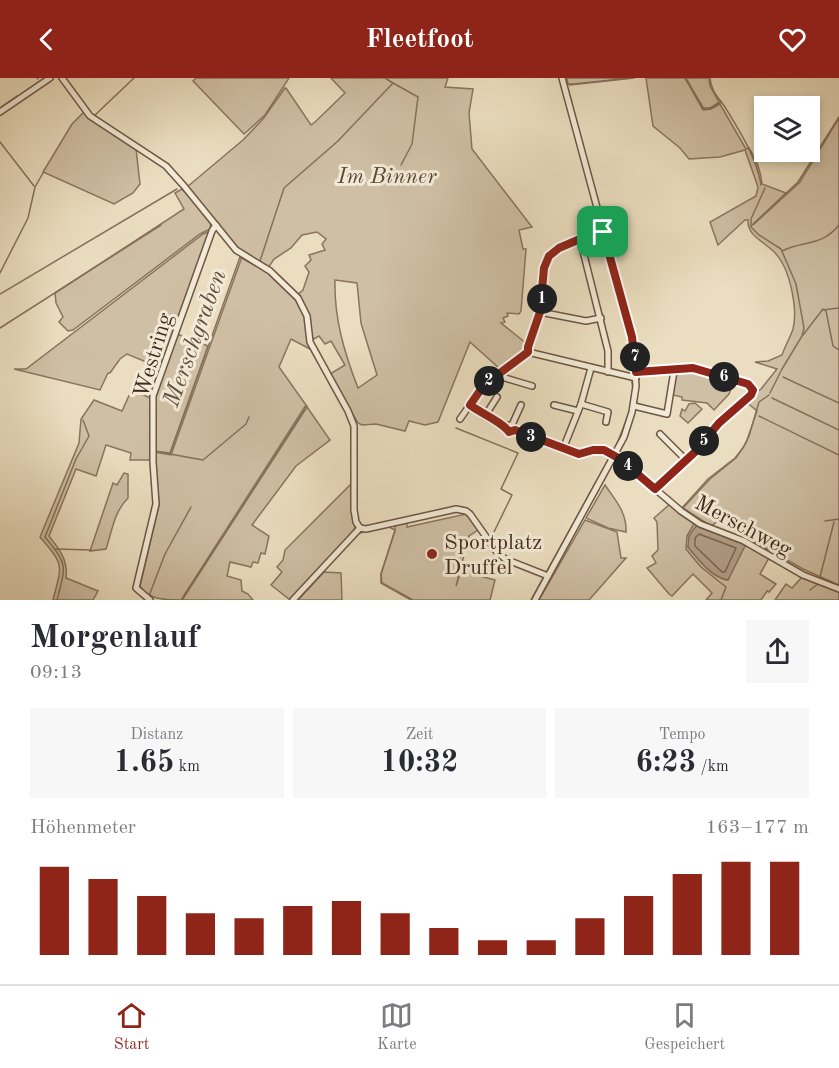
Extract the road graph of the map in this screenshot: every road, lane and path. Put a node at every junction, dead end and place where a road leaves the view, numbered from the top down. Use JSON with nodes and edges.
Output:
{"nodes":[{"id":1,"x":50,"y":78,"type":"edge"},
{"id":2,"x":62,"y":78,"type":"edge"},
{"id":3,"x":562,"y":78,"type":"edge"},
{"id":4,"x":0,"y":112,"type":"edge"},
{"id":5,"x":216,"y":225,"type":"junction"},
{"id":6,"x":603,"y":232,"type":"junction"},
{"id":7,"x":580,"y":239,"type":"junction"},
{"id":8,"x":540,"y":312,"type":"junction"},
{"id":9,"x":601,"y":318,"type":"junction"},
{"id":10,"x":528,"y":352,"type":"junction"},
{"id":11,"x":591,"y":368,"type":"junction"},
{"id":12,"x":674,"y":371,"type":"junction"},
{"id":13,"x":608,"y":372,"type":"junction"},
{"id":14,"x":495,"y":375,"type":"junction"},
{"id":15,"x":636,"y":375,"type":"junction"},
{"id":16,"x":532,"y":386,"type":"dead end"},
{"id":17,"x":497,"y":397,"type":"dead end"},
{"id":18,"x":581,"y":404,"type":"junction"},
{"id":19,"x":470,"y":405,"type":"junction"},
{"id":20,"x":521,"y":405,"type":"dead end"},
{"id":21,"x":554,"y":405,"type":"dead end"},
{"id":22,"x":634,"y":406,"type":"junction"},
{"id":23,"x":578,"y":411,"type":"junction"},
{"id":24,"x":484,"y":416,"type":"junction"},
{"id":25,"x":460,"y":419,"type":"dead end"},
{"id":26,"x":606,"y":422,"type":"dead end"},
{"id":27,"x":511,"y":427,"type":"junction"},
{"id":28,"x":660,"y":434,"type":"dead end"},
{"id":29,"x":563,"y":449,"type":"junction"},
{"id":30,"x":614,"y":455,"type":"junction"},
{"id":31,"x":686,"y":459,"type":"junction"},
{"id":32,"x":655,"y":489,"type":"junction"},
{"id":33,"x":360,"y":528,"type":"junction"},
{"id":34,"x":548,"y":576,"type":"junction"},
{"id":35,"x":839,"y":588,"type":"edge"},
{"id":36,"x":150,"y":600,"type":"edge"},
{"id":37,"x":293,"y":600,"type":"edge"},
{"id":38,"x":535,"y":600,"type":"edge"}],
"edges":[{"from":1,"to":4,"type":"street"},
{"from":2,"to":5,"type":"street"},
{"from":3,"to":6,"type":"street"},
{"from":5,"to":33,"type":"street"},
{"from":5,"to":36,"type":"street","name":"Westring"},
{"from":6,"to":7,"type":"street"},
{"from":6,"to":15,"type":"street"},
{"from":7,"to":8,"type":"street"},
{"from":7,"to":9,"type":"street"},
{"from":8,"to":9,"type":"street"},
{"from":8,"to":10,"type":"street"},
{"from":9,"to":13,"type":"street"},
{"from":10,"to":11,"type":"street"},
{"from":10,"to":14,"type":"street"},
{"from":11,"to":13,"type":"street"},
{"from":11,"to":18,"type":"street"},
{"from":12,"to":15,"type":"street"},
{"from":12,"to":22,"type":"street"},
{"from":12,"to":31,"type":"street"},
{"from":13,"to":15,"type":"street"},
{"from":14,"to":16,"type":"street"},
{"from":14,"to":19,"type":"street"},
{"from":15,"to":22,"type":"street"},
{"from":17,"to":24,"type":"street"},
{"from":18,"to":23,"type":"street"},
{"from":18,"to":26,"type":"street"},
{"from":19,"to":24,"type":"street"},
{"from":19,"to":25,"type":"street"},
{"from":20,"to":27,"type":"street"},
{"from":21,"to":23,"type":"street"},
{"from":22,"to":30,"type":"street"},
{"from":23,"to":29,"type":"street"},
{"from":24,"to":27,"type":"street"},
{"from":27,"to":29,"type":"street"},
{"from":28,"to":31,"type":"street"},
{"from":29,"to":30,"type":"street"},
{"from":30,"to":32,"type":"street","name":"Merschweg"},
{"from":30,"to":34,"type":"street"},
{"from":31,"to":32,"type":"street"},
{"from":32,"to":35,"type":"street","name":"Merschweg"},
{"from":33,"to":34,"type":"street"},
{"from":33,"to":37,"type":"street"},
{"from":34,"to":38,"type":"street"}]}
